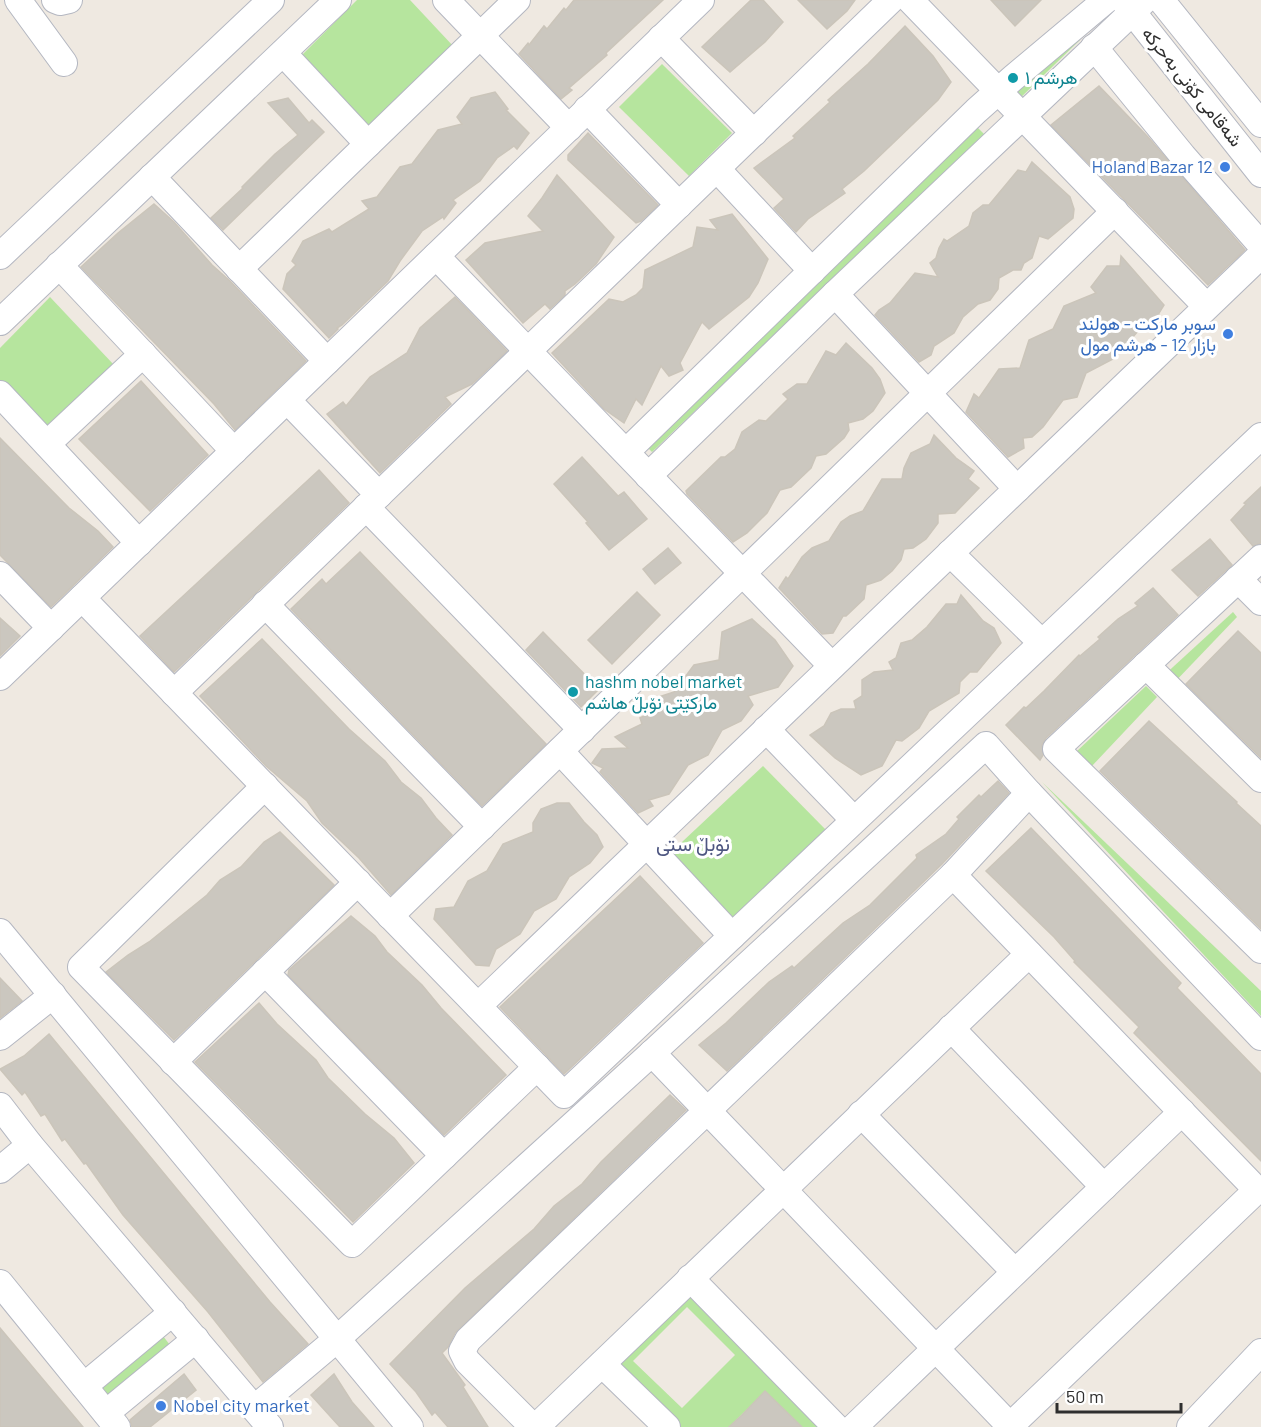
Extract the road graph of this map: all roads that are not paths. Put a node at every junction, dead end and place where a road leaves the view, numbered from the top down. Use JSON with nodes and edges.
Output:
{"nodes":[{"id":1,"x":18,"y":0,"type":"edge"},
{"id":2,"x":55,"y":0,"type":"edge"},
{"id":3,"x":69,"y":0,"type":"edge"},
{"id":4,"x":271,"y":0,"type":"edge"},
{"id":5,"x":338,"y":0,"type":"edge"},
{"id":6,"x":446,"y":0,"type":"edge"},
{"id":7,"x":518,"y":0,"type":"edge"},
{"id":8,"x":701,"y":0,"type":"edge"},
{"id":9,"x":891,"y":0,"type":"edge"},
{"id":10,"x":910,"y":0,"type":"edge"},
{"id":11,"x":1106,"y":0,"type":"edge"},
{"id":12,"x":1161,"y":0,"type":"edge"},
{"id":13,"x":1133,"y":4,"type":"edge"},
{"id":14,"x":480,"y":36,"type":"junction"},
{"id":15,"x":661,"y":38,"type":"junction"},
{"id":16,"x":1094,"y":47,"type":"junction"},
{"id":17,"x":283,"y":53,"type":"junction"},
{"id":18,"x":64,"y":63,"type":"dead end"},
{"id":19,"x":998,"y":91,"type":"junction"},
{"id":20,"x":587,"y":110,"type":"junction"},
{"id":21,"x":1022,"y":115,"type":"junction"},
{"id":22,"x":1261,"y":124,"type":"edge"},
{"id":23,"x":569,"y":128,"type":"junction"},
{"id":24,"x":754,"y":133,"type":"junction"},
{"id":25,"x":368,"y":144,"type":"junction"},
{"id":26,"x":717,"y":169,"type":"junction"},
{"id":27,"x":1261,"y":174,"type":"edge"},
{"id":28,"x":152,"y":177,"type":"junction"},
{"id":29,"x":679,"y":205,"type":"junction"},
{"id":30,"x":1114,"y":211,"type":"junction"},
{"id":31,"x":1261,"y":245,"type":"edge"},
{"id":32,"x":1261,"y":255,"type":"edge"},
{"id":33,"x":0,"y":256,"type":"edge"},
{"id":34,"x":436,"y":256,"type":"junction"},
{"id":35,"x":59,"y":265,"type":"junction"},
{"id":36,"x":239,"y":269,"type":"junction"},
{"id":37,"x":812,"y":271,"type":"junction"},
{"id":38,"x":835,"y":294,"type":"junction"},
{"id":39,"x":1206,"y":306,"type":"junction"},
{"id":40,"x":0,"y":322,"type":"edge"},
{"id":41,"x":528,"y":351,"type":"junction"},
{"id":42,"x":143,"y":354,"type":"junction"},
{"id":43,"x":327,"y":361,"type":"junction"},
{"id":44,"x":928,"y":393,"type":"junction"},
{"id":45,"x":0,"y":394,"type":"edge"},
{"id":46,"x":287,"y":400,"type":"junction"},
{"id":47,"x":1261,"y":436,"type":"edge"},
{"id":48,"x":47,"y":444,"type":"junction"},
{"id":49,"x":234,"y":451,"type":"junction"},
{"id":50,"x":626,"y":452,"type":"junction"},
{"id":51,"x":648,"y":476,"type":"junction"},
{"id":52,"x":1017,"y":489,"type":"junction"},
{"id":53,"x":372,"y":501,"type":"junction"},
{"id":54,"x":139,"y":543,"type":"junction"},
{"id":55,"x":950,"y":553,"type":"junction"},
{"id":56,"x":1261,"y":558,"type":"edge"},
{"id":57,"x":743,"y":573,"type":"junction"},
{"id":58,"x":0,"y":575,"type":"edge"},
{"id":59,"x":1238,"y":579,"type":"junction"},
{"id":60,"x":82,"y":598,"type":"junction"},
{"id":61,"x":1261,"y":602,"type":"edge"},
{"id":62,"x":266,"y":604,"type":"junction"},
{"id":63,"x":51,"y":628,"type":"junction"},
{"id":64,"x":1041,"y":642,"type":"junction"},
{"id":65,"x":1146,"y":665,"type":"junction"},
{"id":66,"x":832,"y":666,"type":"junction"},
{"id":67,"x":0,"y":677,"type":"edge"},
{"id":68,"x":174,"y":693,"type":"junction"},
{"id":69,"x":766,"y":729,"type":"junction"},
{"id":70,"x":582,"y":730,"type":"junction"},
{"id":71,"x":560,"y":751,"type":"junction"},
{"id":72,"x":1261,"y":779,"type":"edge"},
{"id":73,"x":265,"y":786,"type":"junction"},
{"id":74,"x":1029,"y":794,"type":"junction"},
{"id":75,"x":854,"y":820,"type":"junction"},
{"id":76,"x":482,"y":826,"type":"junction"},
{"id":77,"x":647,"y":844,"type":"junction"},
{"id":78,"x":953,"y":875,"type":"junction"},
{"id":79,"x":358,"y":882,"type":"junction"},
{"id":80,"x":390,"y":916,"type":"junction"},
{"id":81,"x":0,"y":932,"type":"edge"},
{"id":82,"x":732,"y":936,"type":"junction"},
{"id":83,"x":1261,"y":950,"type":"edge"},
{"id":84,"x":1029,"y":954,"type":"junction"},
{"id":85,"x":265,"y":972,"type":"junction"},
{"id":86,"x":52,"y":994,"type":"junction"},
{"id":87,"x":478,"y":1006,"type":"junction"},
{"id":88,"x":951,"y":1028,"type":"junction"},
{"id":89,"x":1261,"y":1037,"type":"edge"},
{"id":90,"x":0,"y":1038,"type":"edge"},
{"id":91,"x":652,"y":1053,"type":"junction"},
{"id":92,"x":174,"y":1062,"type":"junction"},
{"id":93,"x":537,"y":1067,"type":"junction"},
{"id":94,"x":0,"y":1106,"type":"edge"},
{"id":95,"x":708,"y":1110,"type":"junction"},
{"id":96,"x":1182,"y":1112,"type":"junction"},
{"id":97,"x":861,"y":1114,"type":"junction"},
{"id":98,"x":30,"y":1145,"type":"junction"},
{"id":99,"x":444,"y":1156,"type":"junction"},
{"id":100,"x":0,"y":1170,"type":"edge"},
{"id":101,"x":1104,"y":1187,"type":"junction"},
{"id":102,"x":1259,"y":1188,"type":"edge"},
{"id":103,"x":784,"y":1190,"type":"junction"},
{"id":104,"x":1015,"y":1272,"type":"junction"},
{"id":105,"x":690,"y":1278,"type":"junction"},
{"id":106,"x":0,"y":1283,"type":"edge"},
{"id":107,"x":173,"y":1312,"type":"junction"},
{"id":108,"x":196,"y":1339,"type":"junction"},
{"id":109,"x":337,"y":1339,"type":"junction"},
{"id":110,"x":937,"y":1349,"type":"junction"},
{"id":111,"x":1261,"y":1352,"type":"edge"},
{"id":112,"x":602,"y":1364,"type":"junction"},
{"id":113,"x":84,"y":1386,"type":"junction"},
{"id":114,"x":262,"y":1417,"type":"edge"},
{"id":115,"x":111,"y":1420,"type":"edge"},
{"id":116,"x":410,"y":1427,"type":"edge"},
{"id":117,"x":535,"y":1427,"type":"edge"},
{"id":118,"x":667,"y":1427,"type":"edge"},
{"id":119,"x":836,"y":1427,"type":"edge"},
{"id":120,"x":854,"y":1427,"type":"edge"},
{"id":121,"x":1010,"y":1427,"type":"edge"},
{"id":122,"x":1190,"y":1427,"type":"edge"}],
"edges":[{"from":1,"to":18,"type":"street"},
{"from":2,"to":3,"type":"street"},
{"from":4,"to":33,"type":"street"},
{"from":5,"to":17,"type":"street"},
{"from":6,"to":14,"type":"street"},
{"from":7,"to":14,"type":"street"},
{"from":8,"to":15,"type":"street"},
{"from":9,"to":24,"type":"street"},
{"from":10,"to":19,"type":"street"},
{"from":11,"to":19,"type":"street"},
{"from":12,"to":22,"type":"street","name":"شەقامی کۆنی بەحرکە"},
{"from":13,"to":16,"type":"street"},
{"from":13,"to":27,"type":"street","name":"شەقامی کۆنی بەحرکە"},
{"from":14,"to":23,"type":"street"},
{"from":14,"to":25,"type":"street"},
{"from":15,"to":20,"type":"street"},
{"from":15,"to":24,"type":"street"},
{"from":16,"to":21,"type":"street"},
{"from":16,"to":31,"type":"street"},
{"from":17,"to":25,"type":"street"},
{"from":17,"to":28,"type":"street"},
{"from":19,"to":21,"type":"street"},
{"from":19,"to":37,"type":"street"},
{"from":20,"to":23,"type":"street"},
{"from":20,"to":29,"type":"street"},
{"from":21,"to":30,"type":"street"},
{"from":21,"to":38,"type":"street"},
{"from":23,"to":34,"type":"street"},
{"from":24,"to":26,"type":"street"},
{"from":25,"to":36,"type":"street"},
{"from":26,"to":29,"type":"street"},
{"from":26,"to":37,"type":"street"},
{"from":28,"to":35,"type":"street"},
{"from":28,"to":36,"type":"street"},
{"from":29,"to":41,"type":"street"},
{"from":30,"to":39,"type":"street"},
{"from":30,"to":44,"type":"street"},
{"from":32,"to":39,"type":"street"},
{"from":34,"to":41,"type":"street"},
{"from":34,"to":43,"type":"street"},
{"from":35,"to":40,"type":"street"},
{"from":35,"to":42,"type":"street"},
{"from":36,"to":43,"type":"street"},
{"from":37,"to":50,"type":"street"},
{"from":38,"to":44,"type":"street"},
{"from":38,"to":51,"type":"street"},
{"from":39,"to":52,"type":"street"},
{"from":41,"to":50,"type":"street"},
{"from":41,"to":53,"type":"street"},
{"from":42,"to":48,"type":"street"},
{"from":42,"to":49,"type":"street"},
{"from":43,"to":46,"type":"street"},
{"from":44,"to":52,"type":"street"},
{"from":44,"to":57,"type":"street"},
{"from":45,"to":48,"type":"street"},
{"from":46,"to":49,"type":"street"},
{"from":46,"to":53,"type":"street"},
{"from":47,"to":64,"type":"street"},
{"from":48,"to":54,"type":"street"},
{"from":49,"to":54,"type":"street"},
{"from":50,"to":51,"type":"street"},
{"from":51,"to":57,"type":"street"},
{"from":52,"to":55,"type":"street"},
{"from":53,"to":62,"type":"street"},
{"from":53,"to":70,"type":"street"},
{"from":54,"to":60,"type":"street"},
{"from":55,"to":64,"type":"street"},
{"from":55,"to":66,"type":"street"},
{"from":56,"to":59,"type":"street"},
{"from":57,"to":66,"type":"street"},
{"from":57,"to":70,"type":"street"},
{"from":58,"to":63,"type":"street"},
{"from":59,"to":61,"type":"street"},
{"from":59,"to":65,"type":"street"},
{"from":60,"to":63,"type":"street"},
{"from":60,"to":68,"type":"street"},
{"from":62,"to":68,"type":"street"},
{"from":62,"to":76,"type":"street"},
{"from":63,"to":67,"type":"street"},
{"from":64,"to":75,"type":"street"},
{"from":65,"to":72,"type":"street"},
{"from":65,"to":83,"type":"street"},
{"from":66,"to":69,"type":"street"},
{"from":68,"to":73,"type":"street"},
{"from":69,"to":75,"type":"street"},
{"from":69,"to":77,"type":"street"},
{"from":70,"to":71,"type":"street"},
{"from":71,"to":76,"type":"street"},
{"from":71,"to":77,"type":"street"},
{"from":73,"to":79,"type":"street"},
{"from":73,"to":92,"type":"street"},
{"from":74,"to":78,"type":"street"},
{"from":74,"to":89,"type":"street"},
{"from":74,"to":91,"type":"street"},
{"from":75,"to":82,"type":"street"},
{"from":76,"to":80,"type":"street"},
{"from":77,"to":82,"type":"street"},
{"from":77,"to":87,"type":"street"},
{"from":78,"to":84,"type":"street"},
{"from":78,"to":95,"type":"street"},
{"from":79,"to":80,"type":"street"},
{"from":79,"to":85,"type":"street"},
{"from":80,"to":87,"type":"street"},
{"from":81,"to":86,"type":"street"},
{"from":82,"to":93,"type":"street"},
{"from":84,"to":88,"type":"street"},
{"from":84,"to":96,"type":"street"},
{"from":85,"to":92,"type":"street"},
{"from":85,"to":99,"type":"street"},
{"from":86,"to":90,"type":"street"},
{"from":86,"to":109,"type":"street"},
{"from":87,"to":93,"type":"street"},
{"from":88,"to":97,"type":"street"},
{"from":88,"to":101,"type":"street"},
{"from":91,"to":95,"type":"street"},
{"from":91,"to":109,"type":"street"},
{"from":92,"to":99,"type":"street"},
{"from":93,"to":99,"type":"street"},
{"from":94,"to":98,"type":"street"},
{"from":95,"to":103,"type":"street"},
{"from":95,"to":117,"type":"street"},
{"from":96,"to":101,"type":"street"},
{"from":96,"to":102,"type":"street"},
{"from":97,"to":103,"type":"street"},
{"from":97,"to":104,"type":"street"},
{"from":98,"to":100,"type":"street"},
{"from":98,"to":107,"type":"street"},
{"from":101,"to":104,"type":"street"},
{"from":102,"to":121,"type":"street"},
{"from":103,"to":105,"type":"street"},
{"from":103,"to":110,"type":"street"},
{"from":104,"to":110,"type":"street"},
{"from":105,"to":112,"type":"street"},
{"from":105,"to":119,"type":"street"},
{"from":106,"to":113,"type":"street"},
{"from":107,"to":108,"type":"street"},
{"from":107,"to":113,"type":"street"},
{"from":108,"to":114,"type":"street"},
{"from":108,"to":115,"type":"street"},
{"from":109,"to":114,"type":"street"},
{"from":109,"to":116,"type":"street"},
{"from":110,"to":120,"type":"street"},
{"from":110,"to":121,"type":"street"},
{"from":111,"to":122,"type":"street"},
{"from":112,"to":117,"type":"street"},
{"from":112,"to":118,"type":"street"},
{"from":113,"to":115,"type":"street"}]}
